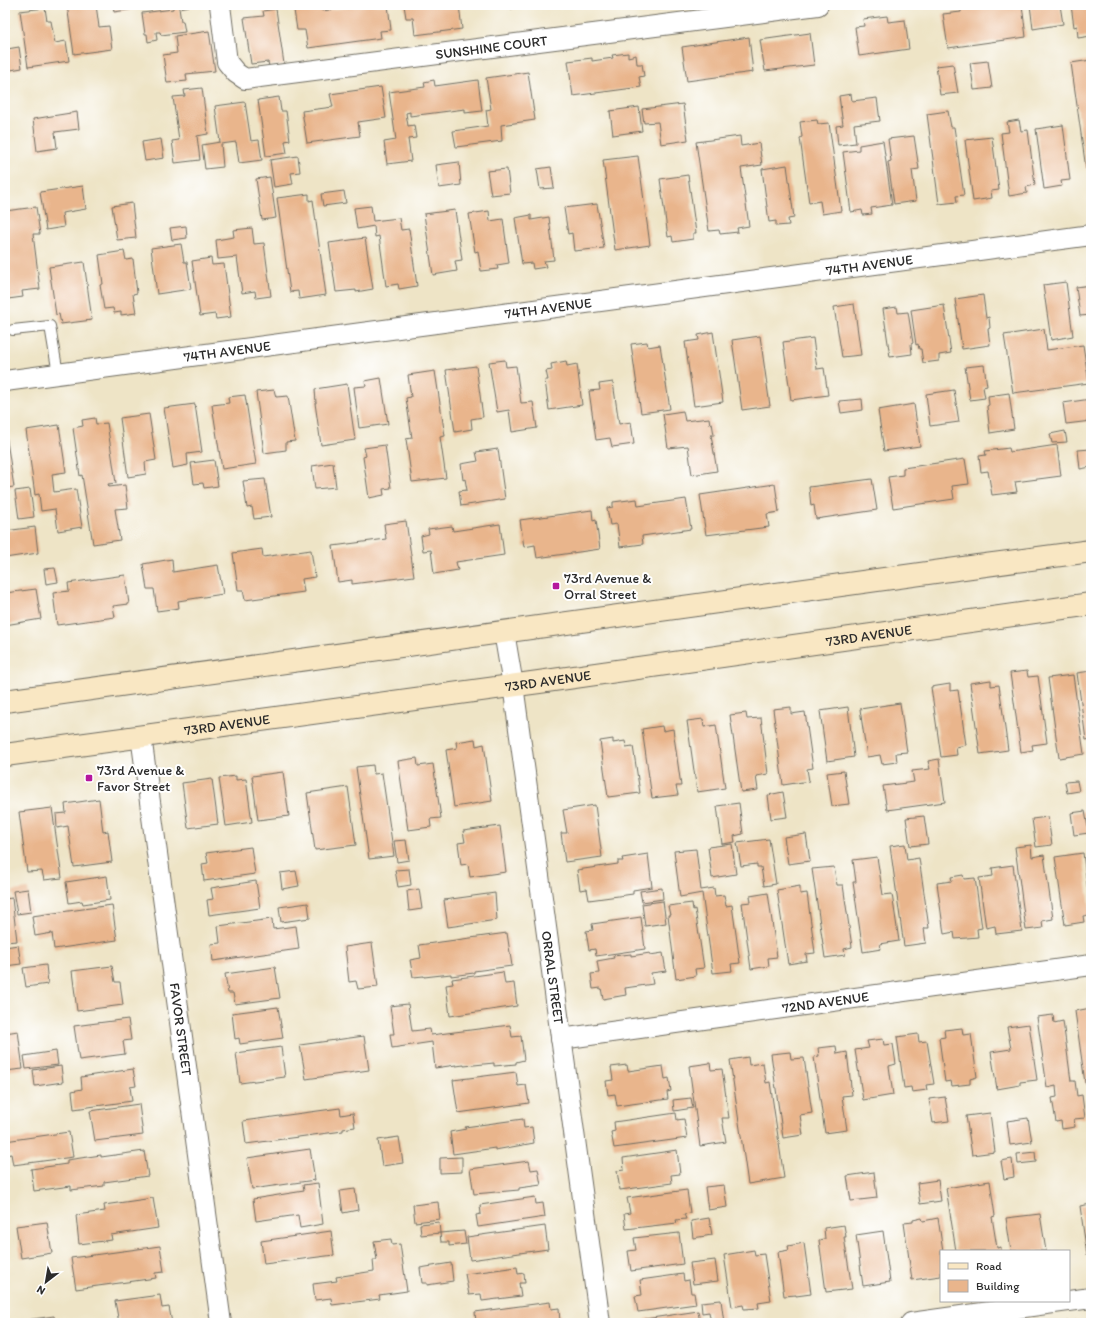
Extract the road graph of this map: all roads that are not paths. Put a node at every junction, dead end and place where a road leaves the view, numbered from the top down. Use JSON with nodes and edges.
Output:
{"nodes":[{"id":1,"x":220,"y":5,"type":"edge"},
{"id":2,"x":818,"y":5,"type":"edge"},
{"id":3,"x":1091,"y":235,"type":"edge"},
{"id":4,"x":13,"y":330,"type":"dead end"},
{"id":5,"x":58,"y":374,"type":"junction"},
{"id":6,"x":5,"y":381,"type":"edge"},
{"id":7,"x":1091,"y":551,"type":"edge"},
{"id":8,"x":1091,"y":604,"type":"edge"},
{"id":9,"x":504,"y":632,"type":"junction"},
{"id":10,"x":513,"y":685,"type":"junction"},
{"id":11,"x":5,"y":701,"type":"edge"},
{"id":12,"x":141,"y":736,"type":"junction"},
{"id":13,"x":5,"y":755,"type":"edge"},
{"id":14,"x":1091,"y":965,"type":"edge"},
{"id":15,"x":561,"y":1039,"type":"junction"},
{"id":16,"x":1091,"y":1298,"type":"edge"},
{"id":17,"x":1070,"y":1301,"type":"edge"},
{"id":18,"x":1061,"y":1302,"type":"edge"},
{"id":19,"x":221,"y":1323,"type":"edge"},
{"id":20,"x":600,"y":1323,"type":"edge"},
{"id":21,"x":911,"y":1323,"type":"edge"}],
"edges":[{"from":1,"to":2,"type":"street","name":"SUNSHINE COURT"},
{"from":3,"to":5,"type":"street","name":"74TH AVENUE"},
{"from":4,"to":5,"type":"lane"},
{"from":5,"to":6,"type":"street","name":"74TH AVENUE"},
{"from":7,"to":9,"type":"main road"},
{"from":8,"to":10,"type":"main road","name":"73RD AVENUE"},
{"from":9,"to":10,"type":"street","name":"ORRAL STREET"},
{"from":9,"to":11,"type":"main road"},
{"from":10,"to":12,"type":"main road","name":"73RD AVENUE"},
{"from":10,"to":15,"type":"street","name":"ORRAL STREET"},
{"from":12,"to":13,"type":"main road","name":"73RD AVENUE"},
{"from":12,"to":19,"type":"street","name":"FAVOR STREET"},
{"from":14,"to":15,"type":"street","name":"72ND AVENUE"},
{"from":15,"to":20,"type":"street","name":"ORRAL STREET"},
{"from":16,"to":17,"type":"street"},
{"from":18,"to":21,"type":"street"}]}
